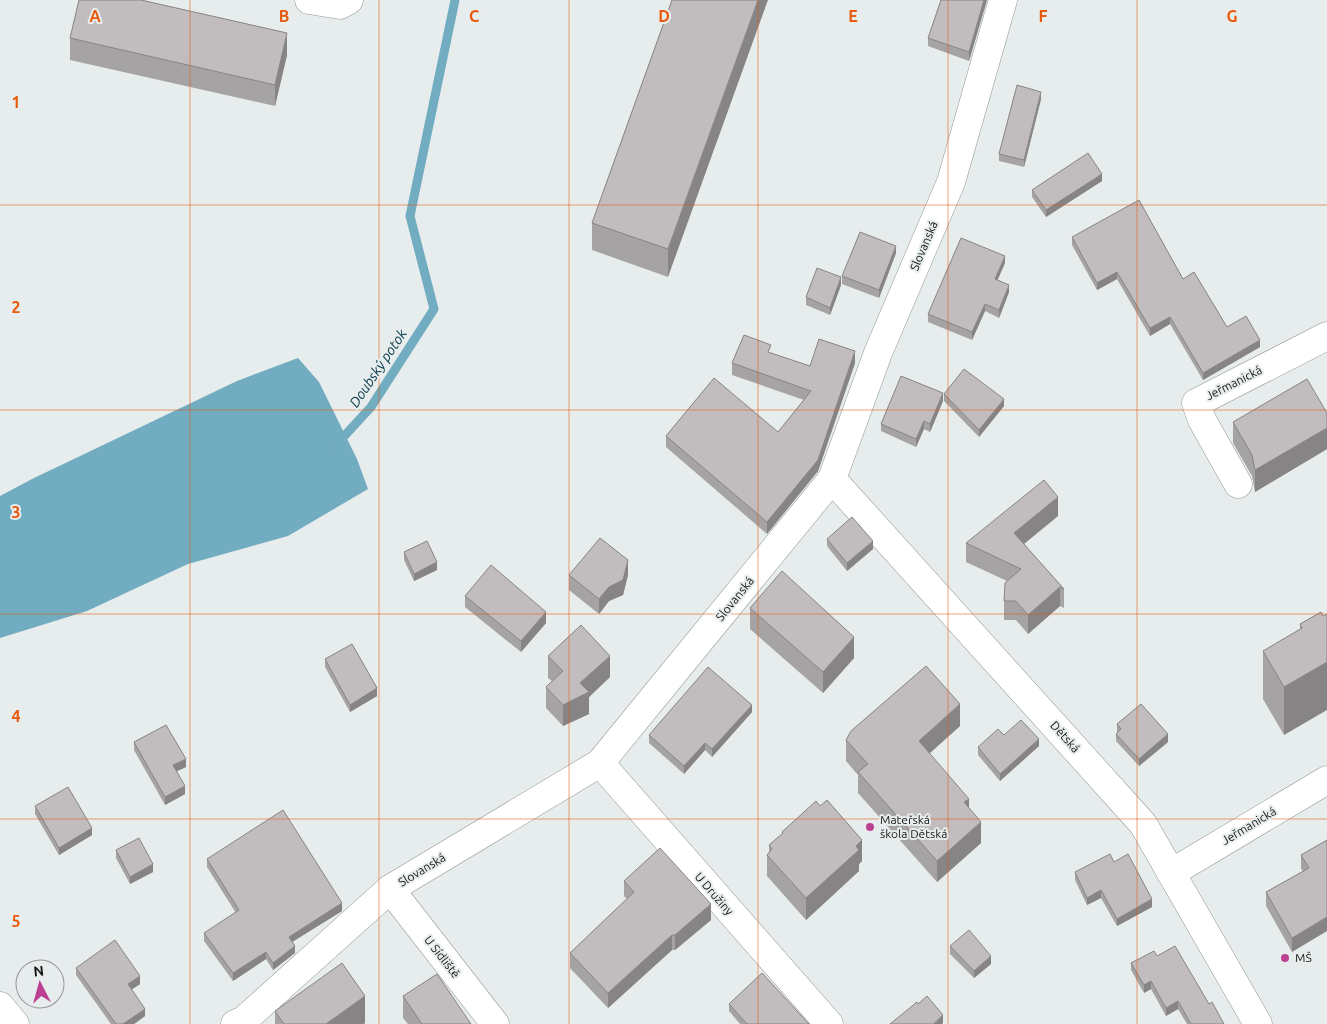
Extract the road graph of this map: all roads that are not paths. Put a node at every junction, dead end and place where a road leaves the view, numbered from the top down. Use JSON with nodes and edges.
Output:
{"nodes":[{"id":1,"x":310,"y":0,"type":"edge"},
{"id":2,"x":349,"y":0,"type":"edge"},
{"id":3,"x":1003,"y":0,"type":"edge"},
{"id":4,"x":1327,"y":336,"type":"edge"},
{"id":5,"x":832,"y":479,"type":"junction"},
{"id":6,"x":1238,"y":484,"type":"dead end"},
{"id":7,"x":600,"y":763,"type":"junction"},
{"id":8,"x":1327,"y":780,"type":"edge"},
{"id":9,"x":1171,"y":873,"type":"junction"},
{"id":10,"x":390,"y":890,"type":"junction"},
{"id":11,"x":0,"y":1006,"type":"edge"},
{"id":12,"x":15,"y":1024,"type":"edge"},
{"id":13,"x":235,"y":1024,"type":"edge"},
{"id":14,"x":495,"y":1024,"type":"edge"},
{"id":15,"x":829,"y":1024,"type":"edge"},
{"id":16,"x":1258,"y":1024,"type":"edge"}],
"edges":[{"from":1,"to":2,"type":"street"},
{"from":3,"to":5,"type":"street","name":"Slovanská"},
{"from":4,"to":6,"type":"street","name":"Jeřmanická"},
{"from":5,"to":7,"type":"street","name":"Slovanská"},
{"from":5,"to":9,"type":"street","name":"Dětská"},
{"from":7,"to":10,"type":"street","name":"Slovanská"},
{"from":7,"to":15,"type":"street","name":"U Družiny"},
{"from":8,"to":9,"type":"street","name":"Jeřmanická"},
{"from":9,"to":16,"type":"street","name":"Dětská"},
{"from":10,"to":13,"type":"street","name":"Slovanská"},
{"from":10,"to":14,"type":"street","name":"U Sídliště"},
{"from":11,"to":12,"type":"street"}]}
